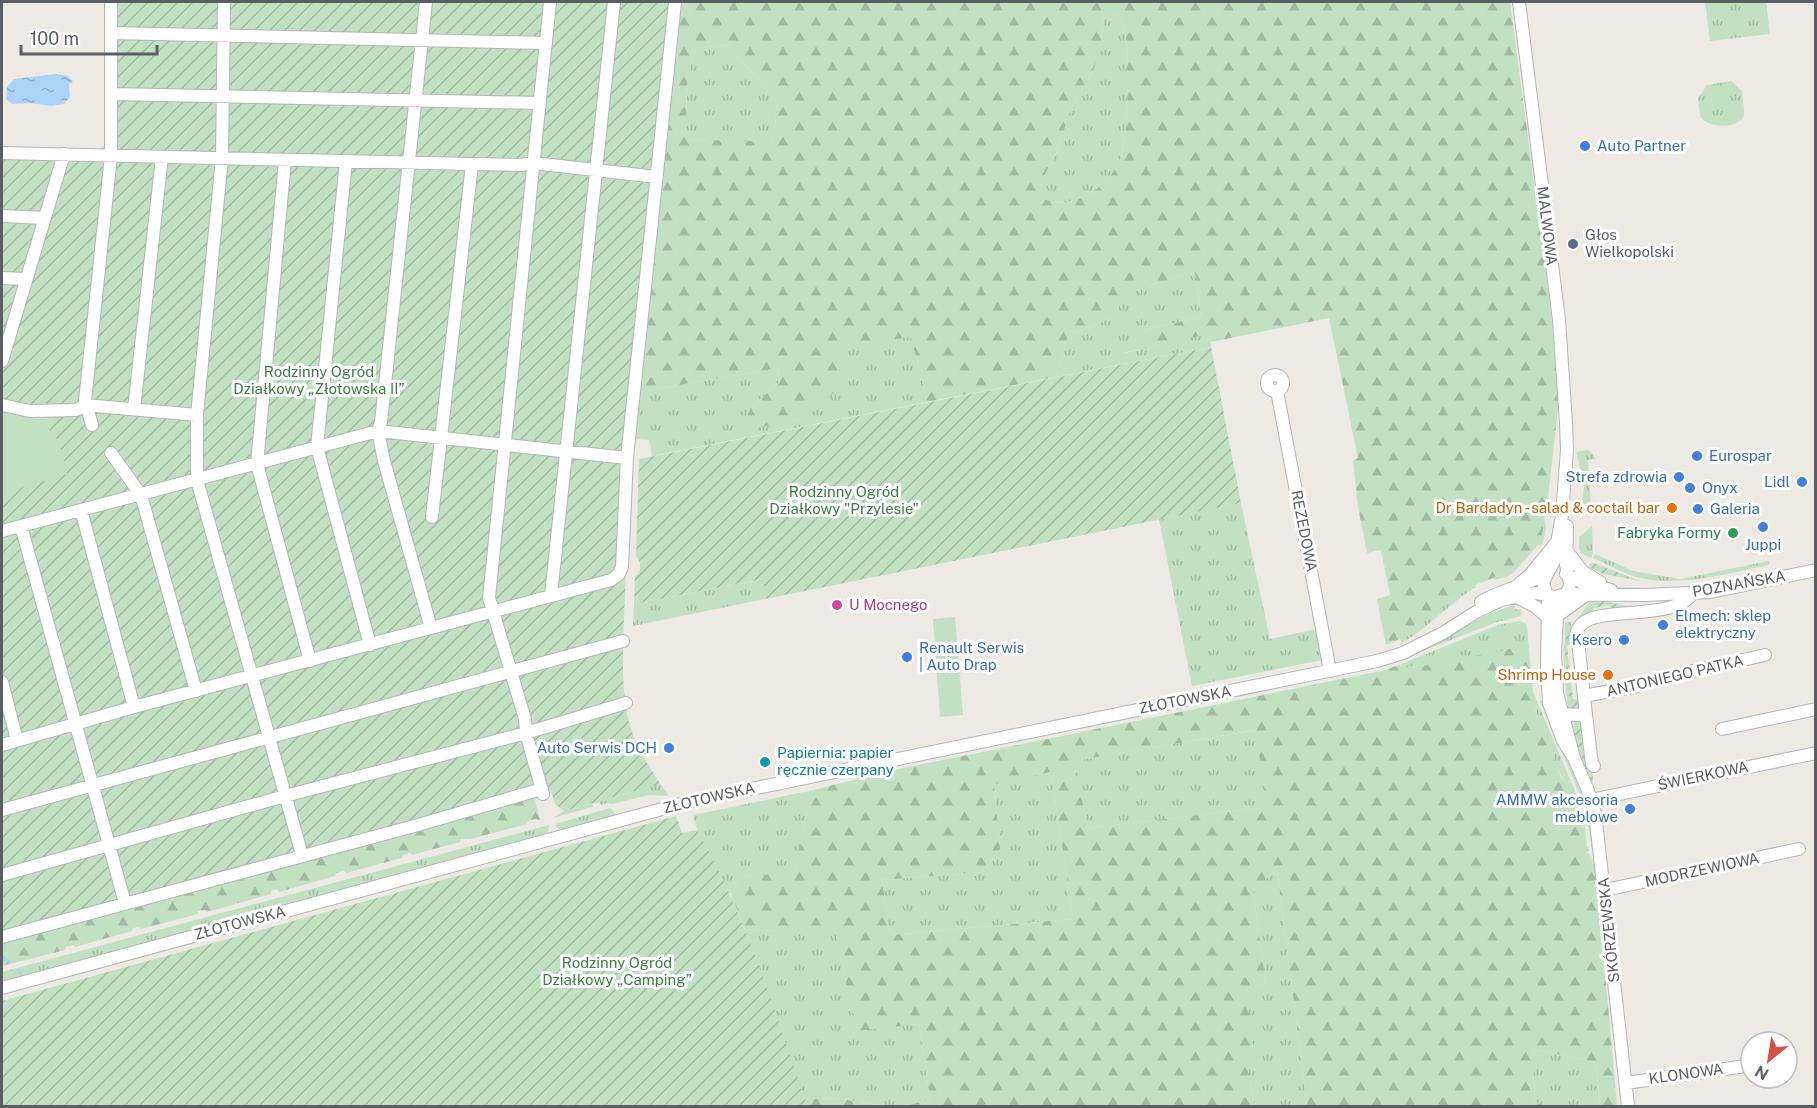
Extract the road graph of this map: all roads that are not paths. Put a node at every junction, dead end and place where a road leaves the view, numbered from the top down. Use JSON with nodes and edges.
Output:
{"nodes":[{"id":1,"x":111,"y":2,"type":"edge"},
{"id":2,"x":224,"y":2,"type":"edge"},
{"id":3,"x":426,"y":2,"type":"edge"},
{"id":4,"x":550,"y":2,"type":"edge"},
{"id":5,"x":615,"y":2,"type":"edge"},
{"id":6,"x":675,"y":2,"type":"edge"},
{"id":7,"x":1519,"y":2,"type":"edge"},
{"id":8,"x":111,"y":33,"type":"junction"},
{"id":9,"x":224,"y":34,"type":"junction"},
{"id":10,"x":422,"y":40,"type":"junction"},
{"id":11,"x":546,"y":43,"type":"junction"},
{"id":12,"x":112,"y":94,"type":"junction"},
{"id":13,"x":223,"y":95,"type":"junction"},
{"id":14,"x":416,"y":99,"type":"junction"},
{"id":15,"x":539,"y":103,"type":"junction"},
{"id":16,"x":2,"y":153,"type":"edge"},
{"id":17,"x":64,"y":154,"type":"junction"},
{"id":18,"x":111,"y":156,"type":"junction"},
{"id":19,"x":162,"y":157,"type":"junction"},
{"id":20,"x":222,"y":158,"type":"junction"},
{"id":21,"x":285,"y":160,"type":"junction"},
{"id":22,"x":346,"y":161,"type":"junction"},
{"id":23,"x":409,"y":161,"type":"junction"},
{"id":24,"x":533,"y":163,"type":"junction"},
{"id":25,"x":472,"y":164,"type":"junction"},
{"id":26,"x":596,"y":170,"type":"junction"},
{"id":27,"x":657,"y":177,"type":"junction"},
{"id":28,"x":2,"y":216,"type":"edge"},
{"id":29,"x":45,"y":218,"type":"junction"},
{"id":30,"x":2,"y":278,"type":"edge"},
{"id":31,"x":26,"y":279,"type":"junction"},
{"id":32,"x":5,"y":340,"type":"edge"},
{"id":33,"x":2,"y":361,"type":"edge"},
{"id":34,"x":1277,"y":391,"type":"dead end"},
{"id":35,"x":2,"y":405,"type":"edge"},
{"id":36,"x":85,"y":405,"type":"junction"},
{"id":37,"x":134,"y":409,"type":"junction"},
{"id":38,"x":197,"y":415,"type":"junction"},
{"id":39,"x":92,"y":425,"type":"dead end"},
{"id":40,"x":378,"y":431,"type":"junction"},
{"id":41,"x":442,"y":436,"type":"junction"},
{"id":42,"x":504,"y":443,"type":"junction"},
{"id":43,"x":317,"y":447,"type":"junction"},
{"id":44,"x":566,"y":450,"type":"junction"},
{"id":45,"x":111,"y":453,"type":"dead end"},
{"id":46,"x":627,"y":458,"type":"junction"},
{"id":47,"x":257,"y":464,"type":"junction"},
{"id":48,"x":197,"y":480,"type":"junction"},
{"id":49,"x":141,"y":495,"type":"junction"},
{"id":50,"x":81,"y":510,"type":"junction"},
{"id":51,"x":432,"y":517,"type":"dead end"},
{"id":52,"x":21,"y":526,"type":"junction"},
{"id":53,"x":2,"y":531,"type":"edge"},
{"id":54,"x":1562,"y":546,"type":"junction"},
{"id":55,"x":1815,"y":570,"type":"edge"},
{"id":56,"x":1548,"y":573,"type":"junction"},
{"id":57,"x":1567,"y":575,"type":"junction"},
{"id":58,"x":1516,"y":591,"type":"junction"},
{"id":59,"x":1623,"y":593,"type":"junction"},
{"id":60,"x":1693,"y":593,"type":"junction"},
{"id":61,"x":1548,"y":594,"type":"junction"},
{"id":62,"x":1576,"y":594,"type":"junction"},
{"id":63,"x":550,"y":595,"type":"junction"},
{"id":64,"x":494,"y":612,"type":"junction"},
{"id":65,"x":1552,"y":617,"type":"junction"},
{"id":66,"x":431,"y":628,"type":"junction"},
{"id":67,"x":623,"y":641,"type":"dead end"},
{"id":68,"x":370,"y":645,"type":"junction"},
{"id":69,"x":1765,"y":655,"type":"dead end"},
{"id":70,"x":310,"y":661,"type":"junction"},
{"id":71,"x":1330,"y":671,"type":"junction"},
{"id":72,"x":510,"y":672,"type":"junction"},
{"id":73,"x":252,"y":677,"type":"junction"},
{"id":74,"x":2,"y":682,"type":"edge"},
{"id":75,"x":196,"y":691,"type":"junction"},
{"id":76,"x":1584,"y":696,"type":"junction"},
{"id":77,"x":626,"y":703,"type":"dead end"},
{"id":78,"x":134,"y":707,"type":"junction"},
{"id":79,"x":1815,"y":710,"type":"edge"},
{"id":80,"x":1557,"y":714,"type":"junction"},
{"id":81,"x":1586,"y":715,"type":"junction"},
{"id":82,"x":75,"y":725,"type":"junction"},
{"id":83,"x":1722,"y":729,"type":"dead end"},
{"id":84,"x":526,"y":733,"type":"junction"},
{"id":85,"x":268,"y":738,"type":"junction"},
{"id":86,"x":17,"y":740,"type":"junction"},
{"id":87,"x":2,"y":745,"type":"edge"},
{"id":88,"x":1815,"y":753,"type":"edge"},
{"id":89,"x":1594,"y":766,"type":"dead end"},
{"id":90,"x":92,"y":785,"type":"junction"},
{"id":91,"x":285,"y":796,"type":"junction"},
{"id":92,"x":1591,"y":800,"type":"junction"},
{"id":93,"x":2,"y":810,"type":"edge"},
{"id":94,"x":109,"y":845,"type":"junction"},
{"id":95,"x":1799,"y":849,"type":"dead end"},
{"id":96,"x":302,"y":855,"type":"junction"},
{"id":97,"x":2,"y":875,"type":"edge"},
{"id":98,"x":1605,"y":890,"type":"junction"},
{"id":99,"x":124,"y":903,"type":"junction"},
{"id":100,"x":2,"y":937,"type":"edge"},
{"id":101,"x":2,"y":988,"type":"edge"},
{"id":102,"x":1739,"y":1067,"type":"edge"},
{"id":103,"x":1626,"y":1083,"type":"junction"},
{"id":104,"x":1628,"y":1107,"type":"edge"}],
"edges":[{"from":1,"to":8,"type":"street"},
{"from":2,"to":9,"type":"street"},
{"from":3,"to":10,"type":"street"},
{"from":4,"to":11,"type":"street"},
{"from":5,"to":26,"type":"street"},
{"from":6,"to":27,"type":"street"},
{"from":7,"to":54,"type":"street","name":"MALWOWA"},
{"from":8,"to":9,"type":"street"},
{"from":8,"to":12,"type":"street"},
{"from":9,"to":10,"type":"street"},
{"from":9,"to":13,"type":"street"},
{"from":10,"to":11,"type":"street"},
{"from":10,"to":14,"type":"street"},
{"from":11,"to":15,"type":"street"},
{"from":12,"to":13,"type":"street"},
{"from":12,"to":18,"type":"street"},
{"from":13,"to":14,"type":"street"},
{"from":13,"to":20,"type":"street"},
{"from":14,"to":15,"type":"street"},
{"from":14,"to":23,"type":"street"},
{"from":15,"to":24,"type":"street"},
{"from":16,"to":17,"type":"street"},
{"from":17,"to":18,"type":"street"},
{"from":17,"to":29,"type":"street"},
{"from":18,"to":19,"type":"street"},
{"from":18,"to":36,"type":"street"},
{"from":19,"to":20,"type":"street"},
{"from":19,"to":37,"type":"street"},
{"from":20,"to":21,"type":"street"},
{"from":20,"to":38,"type":"street"},
{"from":21,"to":22,"type":"street"},
{"from":21,"to":47,"type":"street"},
{"from":22,"to":23,"type":"street"},
{"from":22,"to":43,"type":"street"},
{"from":23,"to":25,"type":"street"},
{"from":23,"to":40,"type":"street"},
{"from":24,"to":25,"type":"street"},
{"from":24,"to":26,"type":"street"},
{"from":24,"to":42,"type":"street"},
{"from":25,"to":41,"type":"street"},
{"from":26,"to":27,"type":"street"},
{"from":26,"to":44,"type":"street"},
{"from":27,"to":46,"type":"street"},
{"from":28,"to":29,"type":"street"},
{"from":29,"to":31,"type":"street"},
{"from":30,"to":31,"type":"street"},
{"from":31,"to":32,"type":"street"},
{"from":32,"to":33,"type":"street"},
{"from":34,"to":71,"type":"street","name":"REZEDOWA"},
{"from":35,"to":36,"type":"street"},
{"from":36,"to":37,"type":"street"},
{"from":36,"to":39,"type":"street"},
{"from":37,"to":38,"type":"street"},
{"from":38,"to":48,"type":"street"},
{"from":40,"to":41,"type":"street"},
{"from":40,"to":43,"type":"street"},
{"from":40,"to":66,"type":"street"},
{"from":41,"to":42,"type":"street"},
{"from":41,"to":51,"type":"street"},
{"from":42,"to":44,"type":"street"},
{"from":42,"to":64,"type":"street"},
{"from":43,"to":47,"type":"street"},
{"from":43,"to":68,"type":"street"},
{"from":44,"to":46,"type":"street"},
{"from":44,"to":63,"type":"street"},
{"from":45,"to":49,"type":"street"},
{"from":46,"to":63,"type":"street"},
{"from":47,"to":48,"type":"street"},
{"from":47,"to":70,"type":"street"},
{"from":48,"to":49,"type":"street"},
{"from":48,"to":73,"type":"street"},
{"from":49,"to":50,"type":"street"},
{"from":49,"to":75,"type":"street"},
{"from":50,"to":52,"type":"street"},
{"from":50,"to":78,"type":"street"},
{"from":52,"to":53,"type":"street"},
{"from":52,"to":82,"type":"street"},
{"from":54,"to":56,"type":"street","name":"MALWOWA"},
{"from":54,"to":57,"type":"street","name":"MALWOWA"},
{"from":54,"to":58,"type":"street"},
{"from":54,"to":59,"type":"street"},
{"from":55,"to":60,"type":"street","name":"POZNAŃSKA"},
{"from":56,"to":57,"type":"street"},
{"from":56,"to":58,"type":"street","name":"ZŁOTOWSKA"},
{"from":56,"to":61,"type":"street","name":"MALWOWA"},
{"from":57,"to":59,"type":"street"},
{"from":57,"to":62,"type":"street","name":"MALWOWA"},
{"from":58,"to":61,"type":"street","name":"ZŁOTOWSKA"},
{"from":58,"to":65,"type":"street"},
{"from":58,"to":71,"type":"street","name":"ZŁOTOWSKA"},
{"from":59,"to":60,"type":"street","name":"POZNAŃSKA"},
{"from":59,"to":62,"type":"street","name":"POZNAŃSKA"},
{"from":60,"to":76,"type":"street"},
{"from":61,"to":62,"type":"street","name":"POZNAŃSKA"},
{"from":61,"to":65,"type":"street","name":"SKÓRZEWSKA"},
{"from":62,"to":65,"type":"street"},
{"from":62,"to":65,"type":"street","name":"SKÓRZEWSKA"},
{"from":63,"to":64,"type":"street"},
{"from":64,"to":66,"type":"street"},
{"from":64,"to":72,"type":"street"},
{"from":65,"to":80,"type":"street","name":"SKÓRZEWSKA"},
{"from":66,"to":68,"type":"street"},
{"from":67,"to":72,"type":"street"},
{"from":68,"to":70,"type":"street"},
{"from":69,"to":76,"type":"street","name":"ANTONIEGO PATKA"},
{"from":70,"to":73,"type":"street"},
{"from":71,"to":101,"type":"street","name":"ZŁOTOWSKA"},
{"from":72,"to":84,"type":"street"},
{"from":72,"to":85,"type":"street"},
{"from":73,"to":75,"type":"street"},
{"from":73,"to":85,"type":"street"},
{"from":74,"to":86,"type":"street"},
{"from":75,"to":78,"type":"street"},
{"from":76,"to":81,"type":"street"},
{"from":77,"to":84,"type":"street"},
{"from":78,"to":82,"type":"street"},
{"from":79,"to":83,"type":"street"},
{"from":80,"to":81,"type":"street"},
{"from":80,"to":92,"type":"street","name":"SKÓRZEWSKA"},
{"from":81,"to":89,"type":"street"},
{"from":82,"to":86,"type":"street"},
{"from":82,"to":90,"type":"street"},
{"from":84,"to":91,"type":"street"},
{"from":84,"to":96,"type":"street"},
{"from":85,"to":90,"type":"street"},
{"from":85,"to":91,"type":"street"},
{"from":86,"to":87,"type":"street"},
{"from":88,"to":92,"type":"street","name":"ŚWIERKOWA"},
{"from":90,"to":93,"type":"street"},
{"from":90,"to":94,"type":"street"},
{"from":91,"to":94,"type":"street"},
{"from":91,"to":96,"type":"street"},
{"from":92,"to":98,"type":"street","name":"SKÓRZEWSKA"},
{"from":94,"to":97,"type":"street"},
{"from":94,"to":99,"type":"street"},
{"from":95,"to":98,"type":"street","name":"MODRZEWIOWA"},
{"from":96,"to":99,"type":"street"},
{"from":98,"to":103,"type":"street","name":"SKÓRZEWSKA"},
{"from":99,"to":100,"type":"street"},
{"from":102,"to":103,"type":"street","name":"KLONOWA"},
{"from":103,"to":104,"type":"street","name":"SKÓRZEWSKA"}]}
